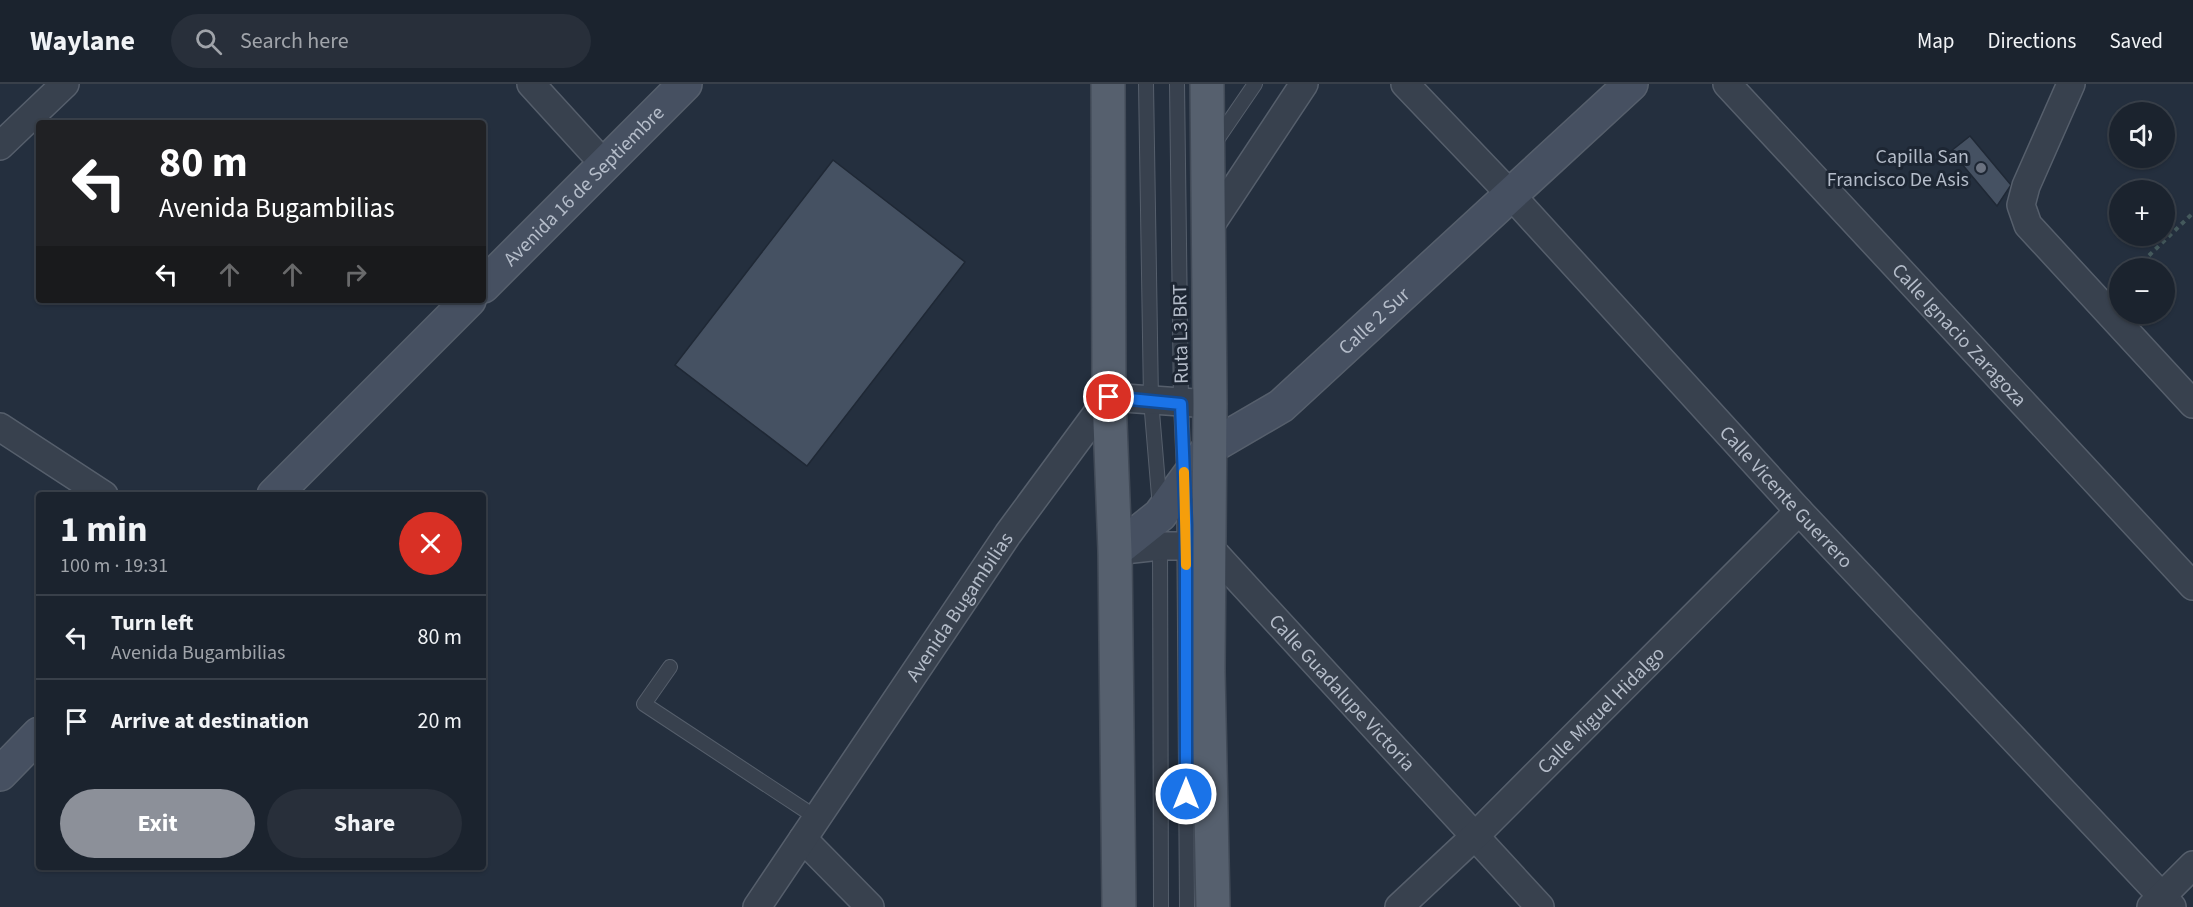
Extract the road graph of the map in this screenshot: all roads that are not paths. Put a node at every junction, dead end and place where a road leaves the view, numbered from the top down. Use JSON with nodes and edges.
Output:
{"nodes":[{"id":1,"x":65,"y":84,"type":"edge"},
{"id":2,"x":531,"y":84,"type":"edge"},
{"id":3,"x":685,"y":84,"type":"edge"},
{"id":4,"x":1108,"y":84,"type":"edge"},
{"id":5,"x":1146,"y":84,"type":"edge"},
{"id":6,"x":1177,"y":84,"type":"edge"},
{"id":7,"x":1207,"y":84,"type":"edge"},
{"id":8,"x":1255,"y":84,"type":"edge"},
{"id":9,"x":1304,"y":84,"type":"edge"},
{"id":10,"x":1405,"y":84,"type":"edge"},
{"id":11,"x":1631,"y":84,"type":"edge"},
{"id":12,"x":1727,"y":84,"type":"edge"},
{"id":13,"x":2071,"y":84,"type":"edge"},
{"id":14,"x":0,"y":146,"type":"edge"},
{"id":15,"x":1208,"y":153,"type":"junction"},
{"id":16,"x":604,"y":164,"type":"junction"},
{"id":17,"x":1512,"y":196,"type":"junction"},
{"id":18,"x":1208,"y":229,"type":"junction"},
{"id":19,"x":486,"y":283,"type":"edge"},
{"id":20,"x":466,"y":303,"type":"edge"},
{"id":21,"x":1109,"y":397,"type":"junction"},
{"id":22,"x":1151,"y":400,"type":"junction"},
{"id":23,"x":1195,"y":404,"type":"junction"},
{"id":24,"x":2193,"y":404,"type":"edge"},
{"id":25,"x":0,"y":427,"type":"edge"},
{"id":26,"x":1209,"y":448,"type":"junction"},
{"id":27,"x":1184,"y":484,"type":"junction"},
{"id":28,"x":99,"y":492,"type":"edge"},
{"id":29,"x":277,"y":492,"type":"edge"},
{"id":30,"x":1799,"y":511,"type":"junction"},
{"id":31,"x":1178,"y":538,"type":"junction"},
{"id":32,"x":1115,"y":551,"type":"junction"},
{"id":33,"x":2193,"y":586,"type":"edge"},
{"id":34,"x":670,"y":667,"type":"dead end"},
{"id":35,"x":36,"y":737,"type":"edge"},
{"id":36,"x":0,"y":774,"type":"edge"},
{"id":37,"x":810,"y":829,"type":"junction"},
{"id":38,"x":1474,"y":836,"type":"junction"},
{"id":39,"x":2193,"y":865,"type":"edge"},
{"id":40,"x":2162,"y":903,"type":"edge"},
{"id":41,"x":757,"y":907,"type":"edge"},
{"id":42,"x":870,"y":907,"type":"edge"},
{"id":43,"x":1119,"y":907,"type":"edge"},
{"id":44,"x":1161,"y":907,"type":"edge"},
{"id":45,"x":1187,"y":907,"type":"edge"},
{"id":46,"x":1213,"y":907,"type":"edge"},
{"id":47,"x":1399,"y":907,"type":"edge"},
{"id":48,"x":1540,"y":907,"type":"edge"}],
"edges":[{"from":1,"to":14,"type":"street"},
{"from":2,"to":16,"type":"street"},
{"from":3,"to":16,"type":"main road","name":"Avenida 16 de Septiembre"},
{"from":4,"to":21,"type":"main road"},
{"from":5,"to":22,"type":"lane"},
{"from":6,"to":23,"type":"lane","name":"Ruta L3 BRT"},
{"from":7,"to":15,"type":"main road"},
{"from":8,"to":15,"type":"lane"},
{"from":9,"to":18,"type":"street"},
{"from":10,"to":17,"type":"street","name":"Calle Vicente Guerrero"},
{"from":11,"to":17,"type":"main road","name":"Calle 2 Sur"},
{"from":12,"to":33,"type":"street","name":"Calle Ignacio Zaragoza"},
{"from":13,"to":24,"type":"street"},
{"from":15,"to":18,"type":"main road"},
{"from":16,"to":19,"type":"main road","name":"Avenida 16 de Septiembre"},
{"from":17,"to":26,"type":"main road","name":"Calle 2 Sur"},
{"from":17,"to":30,"type":"street","name":"Calle Vicente Guerrero"},
{"from":18,"to":23,"type":"main road"},
{"from":20,"to":29,"type":"main road"},
{"from":21,"to":22,"type":"street"},
{"from":21,"to":32,"type":"main road"},
{"from":21,"to":37,"type":"street","name":"Avenida Bugambilias"},
{"from":22,"to":23,"type":"street"},
{"from":22,"to":31,"type":"lane"},
{"from":23,"to":26,"type":"main road"},
{"from":23,"to":27,"type":"lane","name":"Ruta L3 BRT"},
{"from":25,"to":28,"type":"street"},
{"from":26,"to":27,"type":"main road","name":"Calle 2 Sur"},
{"from":26,"to":31,"type":"main road"},
{"from":27,"to":31,"type":"main road","name":"Calle 2 Sur"},
{"from":30,"to":38,"type":"street","name":"Calle Miguel Hidalgo"},
{"from":30,"to":40,"type":"street","name":"Calle Vicente Guerrero"},
{"from":31,"to":32,"type":"main road","name":"Calle 2 Sur"},
{"from":31,"to":38,"type":"street","name":"Calle Guadalupe Victoria"},
{"from":31,"to":44,"type":"lane"},
{"from":31,"to":45,"type":"lane"},
{"from":31,"to":46,"type":"main road"},
{"from":32,"to":43,"type":"main road"},
{"from":34,"to":37,"type":"lane"},
{"from":35,"to":36,"type":"main road"},
{"from":37,"to":41,"type":"street","name":"Avenida Bugambilias"},
{"from":37,"to":42,"type":"street"},
{"from":38,"to":47,"type":"street","name":"Calle Miguel Hidalgo"},
{"from":38,"to":48,"type":"street","name":"Calle Guadalupe Victoria"},
{"from":39,"to":40,"type":"street"}]}
